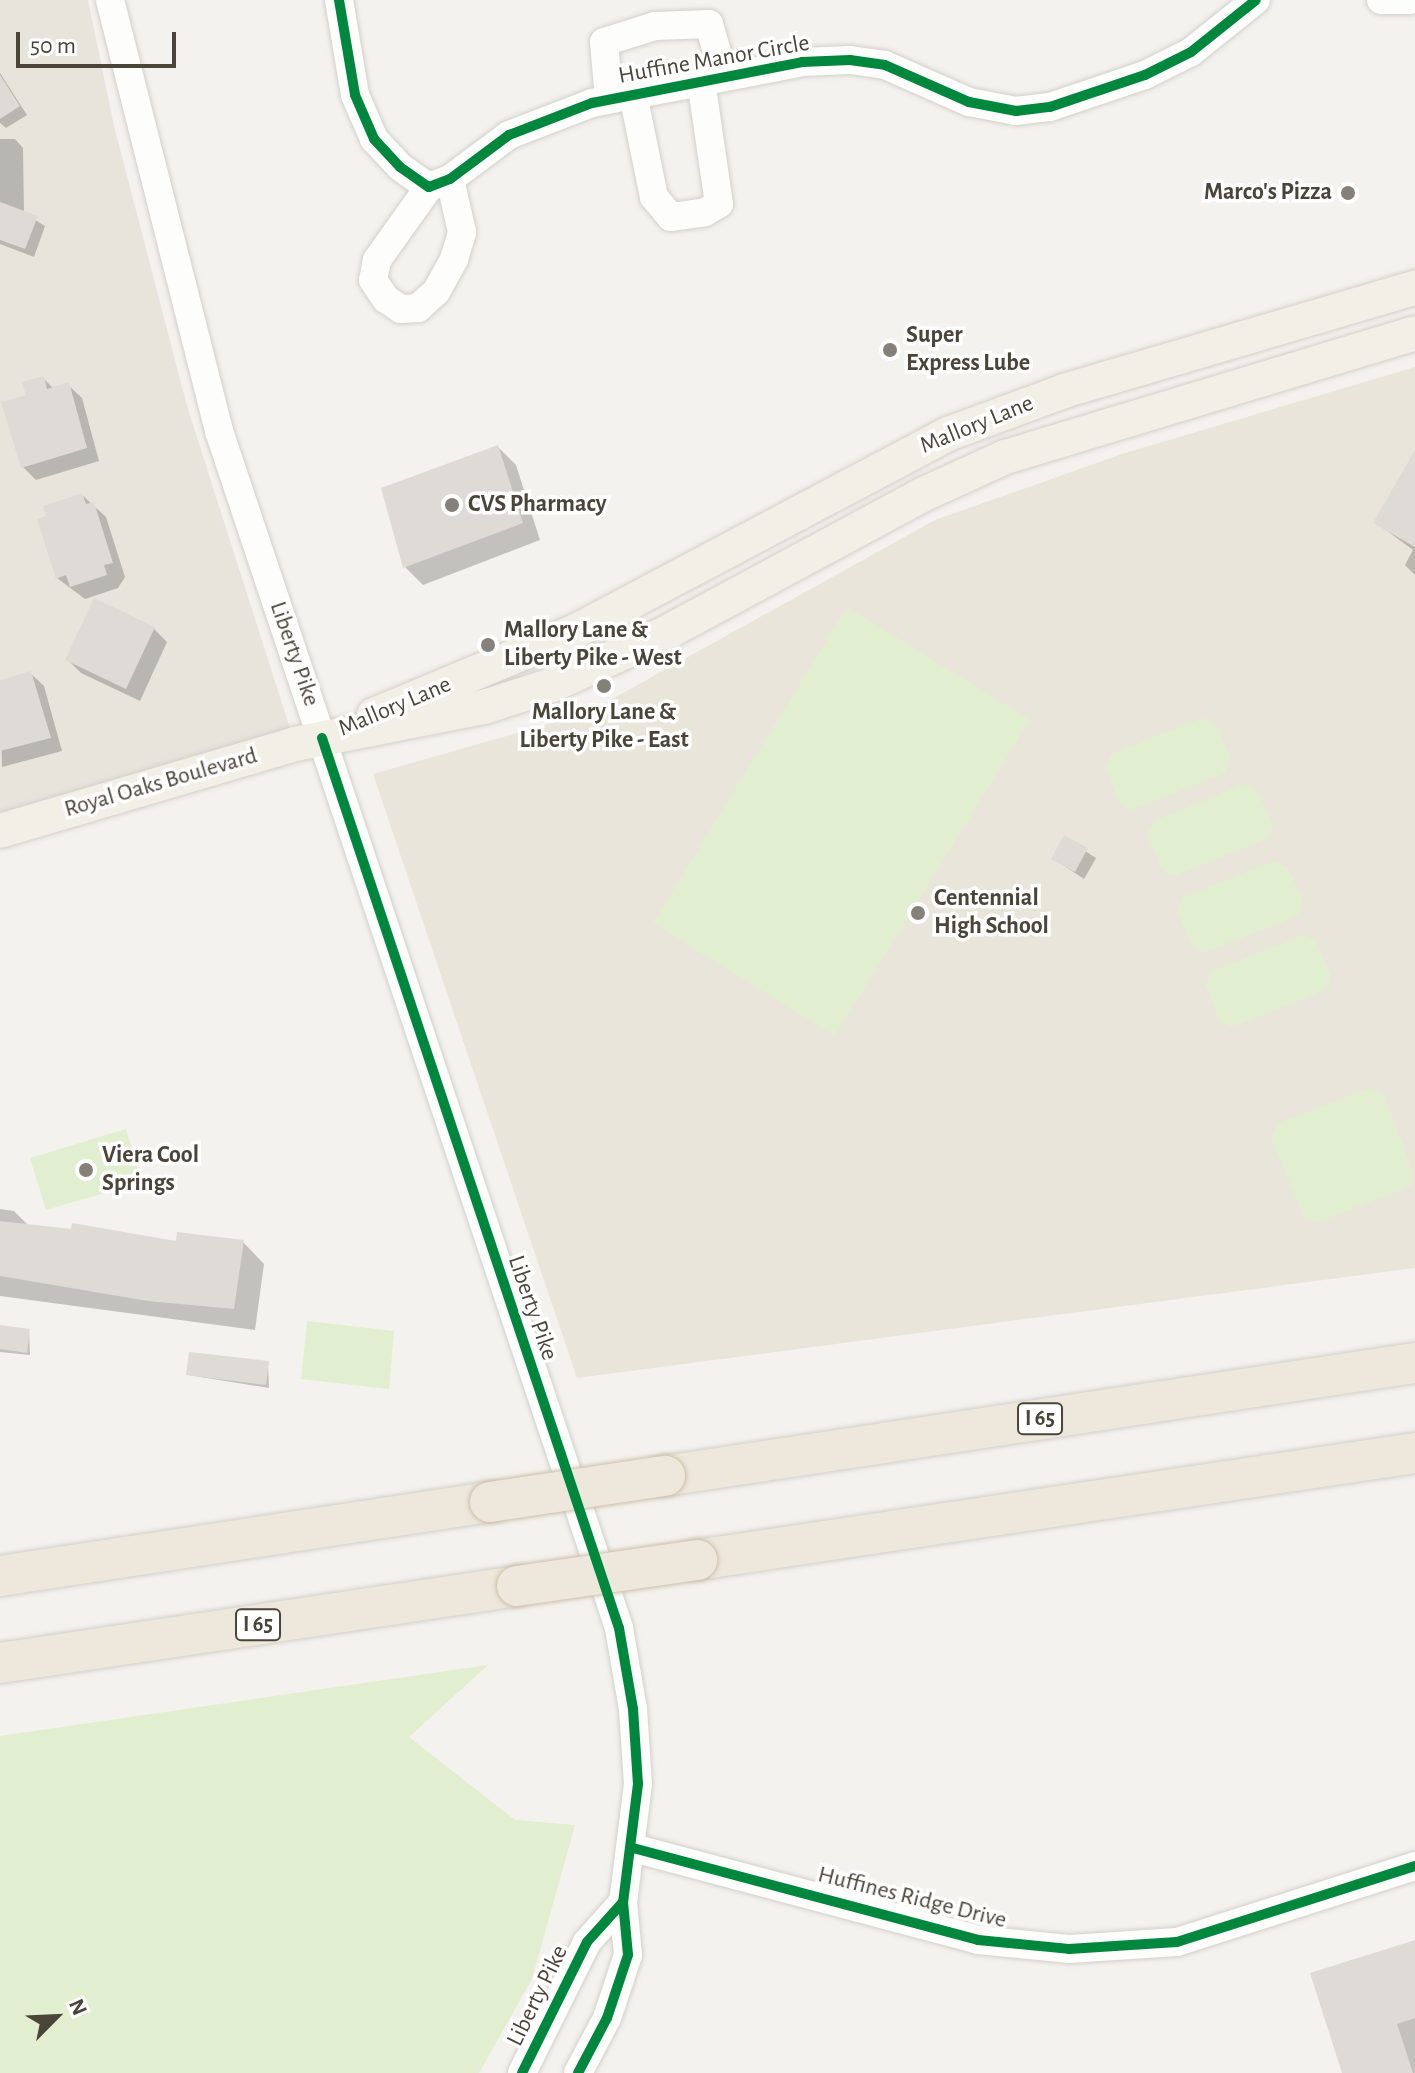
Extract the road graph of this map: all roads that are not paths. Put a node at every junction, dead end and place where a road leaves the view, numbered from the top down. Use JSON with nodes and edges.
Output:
{"nodes":[{"id":1,"x":339,"y":0,"type":"edge"},
{"id":2,"x":1256,"y":0,"type":"edge"},
{"id":3,"x":1381,"y":0,"type":"edge"},
{"id":4,"x":1410,"y":0,"type":"edge"},
{"id":5,"x":112,"y":1,"type":"edge"},
{"id":6,"x":712,"y":79,"type":"junction"},
{"id":7,"x":621,"y":96,"type":"junction"},
{"id":8,"x":1415,"y":288,"type":"edge"},
{"id":9,"x":1415,"y":333,"type":"edge"},
{"id":10,"x":1156,"y":365,"type":"junction"},
{"id":11,"x":1169,"y":405,"type":"junction"},
{"id":12,"x":322,"y":738,"type":"junction"},
{"id":13,"x":0,"y":831,"type":"edge"},
{"id":14,"x":1415,"y":1363,"type":"edge"},
{"id":15,"x":1415,"y":1453,"type":"edge"},
{"id":16,"x":0,"y":1576,"type":"edge"},
{"id":17,"x":0,"y":1663,"type":"edge"},
{"id":18,"x":633,"y":1848,"type":"junction"},
{"id":19,"x":1415,"y":1866,"type":"edge"},
{"id":20,"x":623,"y":1902,"type":"junction"},
{"id":21,"x":522,"y":2073,"type":"edge"},
{"id":22,"x":578,"y":2073,"type":"edge"}],
"edges":[{"from":1,"to":7,"type":"street","name":"Huffine Manor Circle"},
{"from":2,"to":6,"type":"street","name":"Huffine Manor Circle"},
{"from":3,"to":4,"type":"street"},
{"from":5,"to":12,"type":"street","name":"Liberty Pike"},
{"from":6,"to":7,"type":"street","name":"Huffine Manor Circle"},
{"from":6,"to":7,"type":"street"},
{"from":6,"to":7,"type":"street"},
{"from":8,"to":10,"type":"main road","name":"Mallory Lane"},
{"from":9,"to":11,"type":"main road","name":"Mallory Lane"},
{"from":10,"to":11,"type":"main road"},
{"from":10,"to":12,"type":"main road","name":"Mallory Lane"},
{"from":11,"to":12,"type":"main road","name":"Mallory Lane"},
{"from":12,"to":13,"type":"main road","name":"Royal Oaks Boulevard"},
{"from":12,"to":18,"type":"street","name":"Liberty Pike"},
{"from":14,"to":16,"type":"highway","number":"I 65","bridge":true},
{"from":15,"to":17,"type":"highway","number":"I 65","bridge":true},
{"from":18,"to":19,"type":"street","name":"Huffines Ridge Drive"},
{"from":18,"to":20,"type":"street","name":"Liberty Pike"},
{"from":20,"to":21,"type":"street","name":"Liberty Pike"},
{"from":20,"to":22,"type":"street","name":"Liberty Pike"}]}
